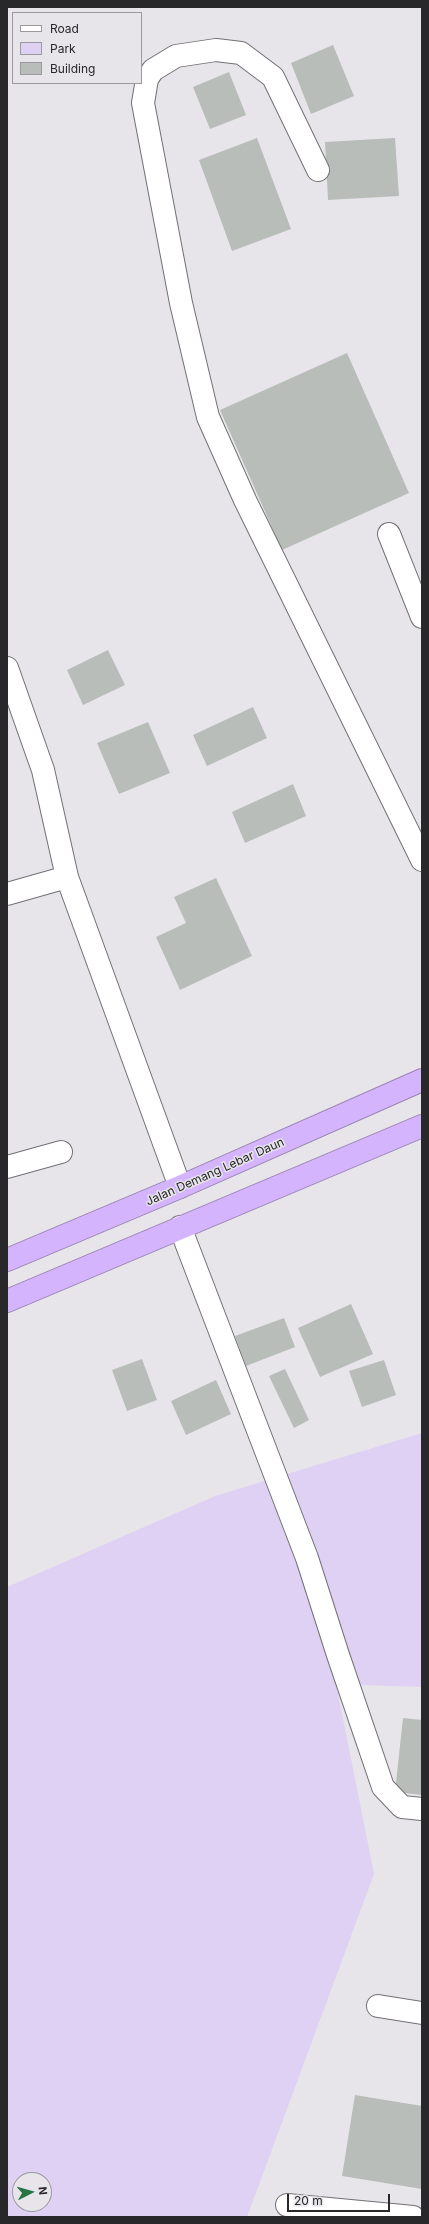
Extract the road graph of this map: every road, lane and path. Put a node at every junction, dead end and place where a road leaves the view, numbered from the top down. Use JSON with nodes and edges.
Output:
{"nodes":[{"id":1,"x":318,"y":170,"type":"dead end"},
{"id":2,"x":388,"y":534,"type":"dead end"},
{"id":3,"x":422,"y":618,"type":"edge"},
{"id":4,"x":7,"y":668,"type":"edge"},
{"id":5,"x":422,"y":860,"type":"edge"},
{"id":6,"x":66,"y":877,"type":"junction"},
{"id":7,"x":7,"y":894,"type":"edge"},
{"id":8,"x":422,"y":1080,"type":"edge"},
{"id":9,"x":422,"y":1126,"type":"edge"},
{"id":10,"x":61,"y":1152,"type":"dead end"},
{"id":11,"x":7,"y":1167,"type":"edge"},
{"id":12,"x":180,"y":1187,"type":"junction"},
{"id":13,"x":180,"y":1227,"type":"junction"},
{"id":14,"x":7,"y":1260,"type":"edge"},
{"id":15,"x":7,"y":1301,"type":"edge"},
{"id":16,"x":422,"y":1809,"type":"edge"},
{"id":17,"x":378,"y":2006,"type":"dead end"},
{"id":18,"x":422,"y":2013,"type":"edge"},
{"id":19,"x":287,"y":2205,"type":"dead end"},
{"id":20,"x":413,"y":2217,"type":"edge"}],
"edges":[{"from":1,"to":5,"type":"street"},
{"from":2,"to":3,"type":"street"},
{"from":4,"to":6,"type":"street"},
{"from":6,"to":7,"type":"street"},
{"from":6,"to":12,"type":"street"},
{"from":8,"to":12,"type":"highway","name":"Jalan Demang Lebar Daun"},
{"from":9,"to":13,"type":"highway"},
{"from":10,"to":11,"type":"street"},
{"from":12,"to":14,"type":"highway","name":"Jalan Demang Lebar Daun"},
{"from":13,"to":15,"type":"highway"},
{"from":13,"to":16,"type":"street"},
{"from":17,"to":18,"type":"street"},
{"from":19,"to":20,"type":"street"}]}
